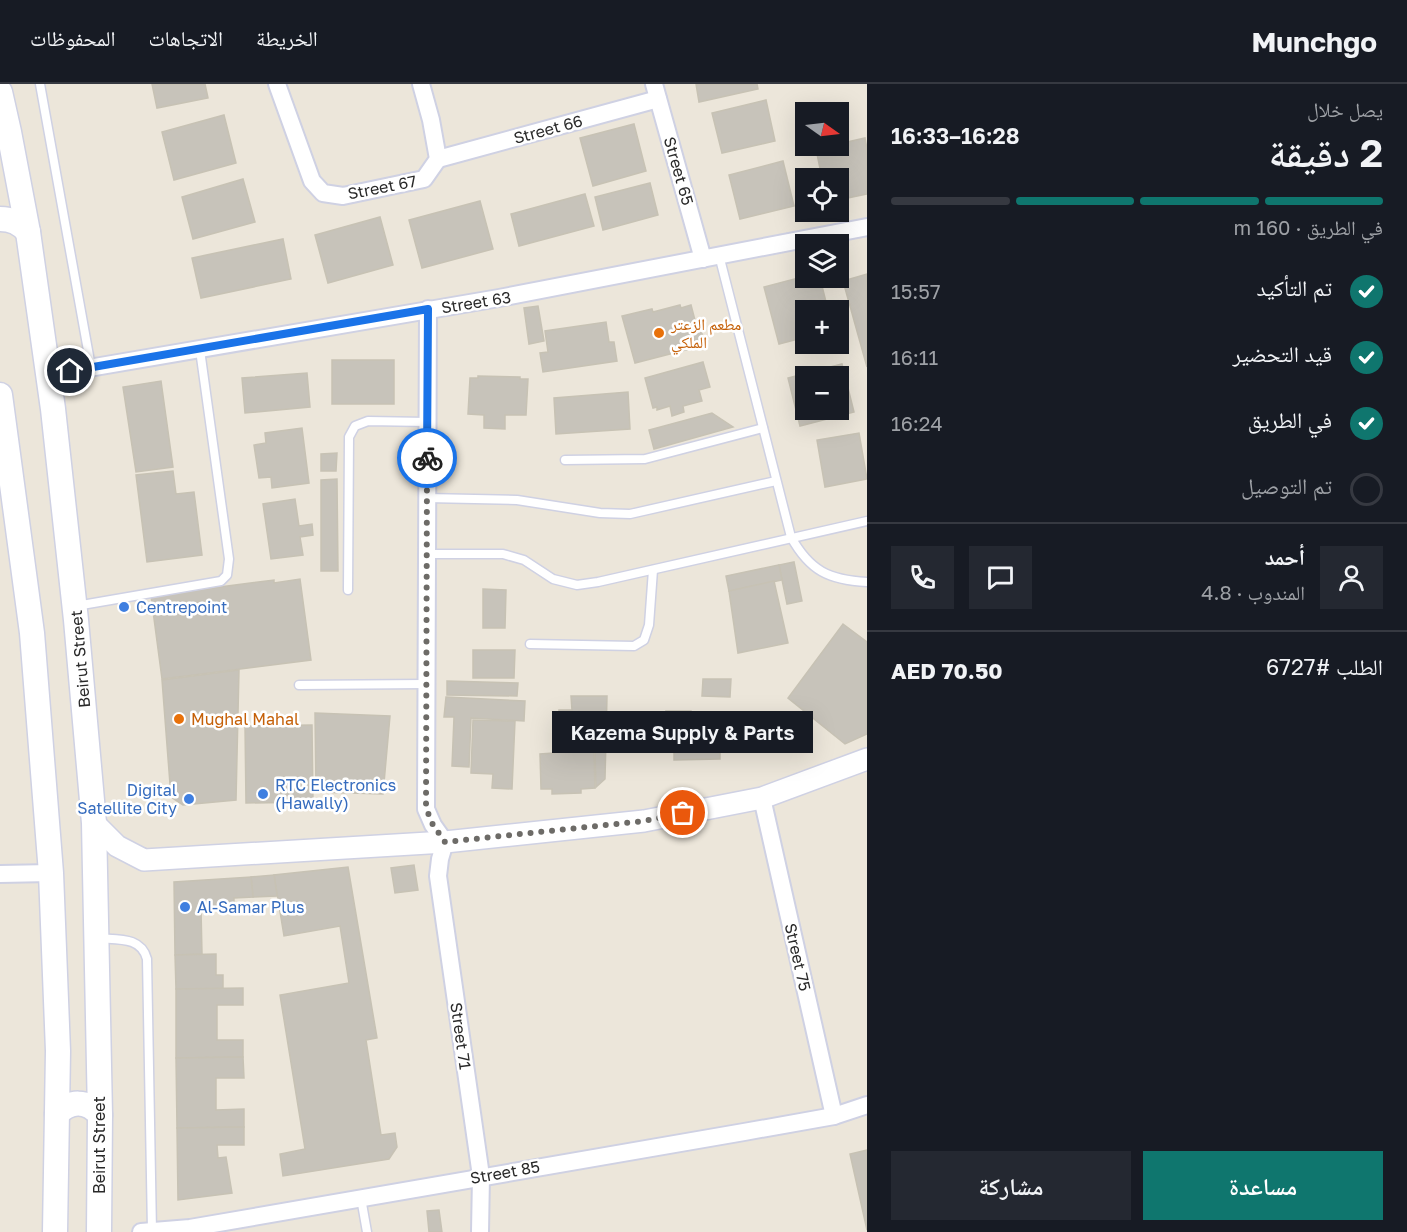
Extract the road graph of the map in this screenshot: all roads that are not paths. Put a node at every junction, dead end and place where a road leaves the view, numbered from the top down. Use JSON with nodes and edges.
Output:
{"nodes":[{"id":1,"x":40,"y":84,"type":"edge"},
{"id":2,"x":277,"y":84,"type":"edge"},
{"id":3,"x":421,"y":84,"type":"edge"},
{"id":4,"x":0,"y":92,"type":"edge"},
{"id":5,"x":656,"y":92,"type":"edge"},
{"id":6,"x":13,"y":154,"type":"junction"},
{"id":7,"x":438,"y":159,"type":"junction"},
{"id":8,"x":0,"y":177,"type":"edge"},
{"id":9,"x":0,"y":219,"type":"edge"},
{"id":10,"x":867,"y":226,"type":"edge"},
{"id":11,"x":28,"y":232,"type":"junction"},
{"id":12,"x":711,"y":257,"type":"junction"},
{"id":13,"x":428,"y":309,"type":"junction"},
{"id":14,"x":200,"y":350,"type":"junction"},
{"id":15,"x":91,"y":367,"type":"junction"},
{"id":16,"x":48,"y":375,"type":"junction"},
{"id":17,"x":0,"y":395,"type":"edge"},
{"id":18,"x":427,"y":422,"type":"junction"},
{"id":19,"x":763,"y":428,"type":"junction"},
{"id":20,"x":565,"y":460,"type":"dead end"},
{"id":21,"x":776,"y":481,"type":"junction"},
{"id":22,"x":7,"y":490,"type":"edge"},
{"id":23,"x":427,"y":498,"type":"junction"},
{"id":24,"x":867,"y":521,"type":"edge"},
{"id":25,"x":790,"y":537,"type":"junction"},
{"id":26,"x":427,"y":554,"type":"junction"},
{"id":27,"x":653,"y":570,"type":"junction"},
{"id":28,"x":867,"y":582,"type":"edge"},
{"id":29,"x":348,"y":590,"type":"dead end"},
{"id":30,"x":75,"y":606,"type":"junction"},
{"id":31,"x":530,"y":644,"type":"dead end"},
{"id":32,"x":425,"y":684,"type":"junction"},
{"id":33,"x":299,"y":685,"type":"dead end"},
{"id":34,"x":867,"y":759,"type":"edge"},
{"id":35,"x":762,"y":798,"type":"junction"},
{"id":36,"x":94,"y":823,"type":"junction"},
{"id":37,"x":445,"y":842,"type":"junction"},
{"id":38,"x":51,"y":873,"type":"junction"},
{"id":39,"x":0,"y":874,"type":"edge"},
{"id":40,"x":97,"y":938,"type":"junction"},
{"id":41,"x":98,"y":1046,"type":"junction"},
{"id":42,"x":58,"y":1052,"type":"junction"},
{"id":43,"x":867,"y":1105,"type":"edge"},
{"id":44,"x":57,"y":1114,"type":"junction"},
{"id":45,"x":100,"y":1115,"type":"junction"},
{"id":46,"x":834,"y":1116,"type":"junction"},
{"id":47,"x":481,"y":1176,"type":"junction"},
{"id":48,"x":361,"y":1197,"type":"junction"},
{"id":49,"x":55,"y":1232,"type":"edge"},
{"id":50,"x":99,"y":1232,"type":"edge"},
{"id":51,"x":147,"y":1232,"type":"edge"},
{"id":52,"x":367,"y":1232,"type":"edge"},
{"id":53,"x":480,"y":1232,"type":"edge"}],
"edges":[{"from":1,"to":15,"type":"lane"},
{"from":2,"to":7,"type":"street","name":"Street 67"},
{"from":3,"to":7,"type":"street"},
{"from":4,"to":6,"type":"main road","name":"Beirut Street"},
{"from":5,"to":7,"type":"street","name":"Street 66"},
{"from":5,"to":12,"type":"street","name":"Street 65"},
{"from":6,"to":8,"type":"main road"},
{"from":6,"to":11,"type":"main road","name":"Beirut Street"},
{"from":9,"to":11,"type":"main road"},
{"from":10,"to":12,"type":"street","name":"Street 63"},
{"from":11,"to":16,"type":"main road","name":"Beirut Street"},
{"from":12,"to":13,"type":"street","name":"Street 63"},
{"from":12,"to":19,"type":"lane"},
{"from":13,"to":14,"type":"street","name":"Street 63"},
{"from":13,"to":18,"type":"street"},
{"from":14,"to":15,"type":"street","name":"Street 63"},
{"from":14,"to":30,"type":"lane"},
{"from":15,"to":16,"type":"street","name":"Street 63"},
{"from":16,"to":30,"type":"main road","name":"Beirut Street"},
{"from":17,"to":22,"type":"main road"},
{"from":18,"to":23,"type":"street"},
{"from":18,"to":29,"type":"lane"},
{"from":19,"to":20,"type":"lane"},
{"from":19,"to":21,"type":"lane"},
{"from":21,"to":23,"type":"lane"},
{"from":21,"to":25,"type":"lane"},
{"from":22,"to":38,"type":"main road"},
{"from":23,"to":26,"type":"street"},
{"from":24,"to":25,"type":"lane"},
{"from":25,"to":27,"type":"lane"},
{"from":25,"to":28,"type":"lane"},
{"from":26,"to":27,"type":"lane"},
{"from":26,"to":32,"type":"street"},
{"from":27,"to":31,"type":"lane"},
{"from":30,"to":36,"type":"main road","name":"Beirut Street"},
{"from":32,"to":33,"type":"lane"},
{"from":32,"to":37,"type":"street"},
{"from":34,"to":35,"type":"street"},
{"from":35,"to":37,"type":"street"},
{"from":35,"to":46,"type":"street","name":"Street 75"},
{"from":36,"to":37,"type":"street"},
{"from":36,"to":40,"type":"main road","name":"Beirut Street"},
{"from":37,"to":47,"type":"street","name":"Street 71"},
{"from":38,"to":39,"type":"street"},
{"from":38,"to":42,"type":"main road"},
{"from":40,"to":41,"type":"main road","name":"Beirut Street"},
{"from":40,"to":51,"type":"lane"},
{"from":41,"to":42,"type":"main road"},
{"from":41,"to":45,"type":"main road","name":"Beirut Street"},
{"from":42,"to":44,"type":"main road"},
{"from":43,"to":46,"type":"street","name":"Street 85"},
{"from":44,"to":45,"type":"main road"},
{"from":44,"to":49,"type":"main road"},
{"from":45,"to":50,"type":"main road","name":"Beirut Street"},
{"from":46,"to":47,"type":"street","name":"Street 85"},
{"from":47,"to":48,"type":"street","name":"Street 85"},
{"from":47,"to":53,"type":"street","name":"Street 71"},
{"from":48,"to":51,"type":"street","name":"Street 85"},
{"from":48,"to":52,"type":"lane"}]}
